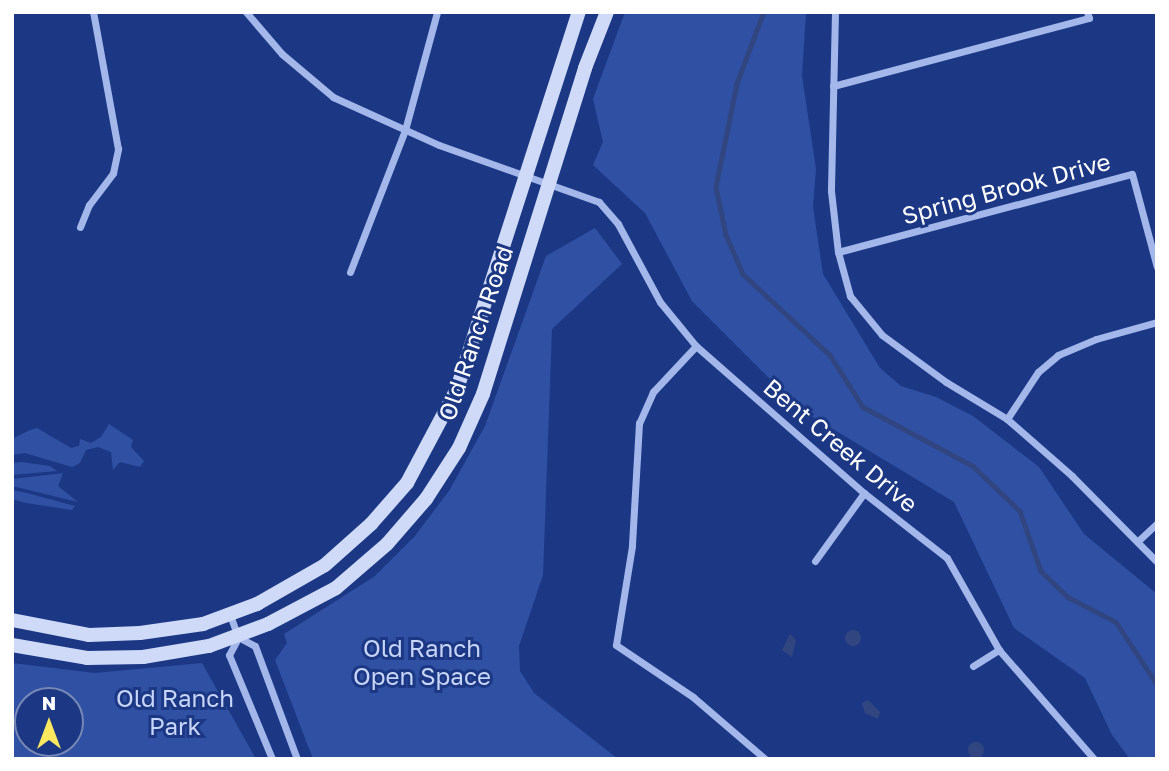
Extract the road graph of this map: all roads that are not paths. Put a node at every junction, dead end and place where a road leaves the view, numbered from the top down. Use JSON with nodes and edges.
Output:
{"nodes":[{"id":1,"x":93,"y":12,"type":"edge"},
{"id":2,"x":246,"y":12,"type":"edge"},
{"id":3,"x":437,"y":12,"type":"edge"},
{"id":4,"x":579,"y":12,"type":"edge"},
{"id":5,"x":607,"y":12,"type":"edge"},
{"id":6,"x":835,"y":12,"type":"edge"},
{"id":7,"x":1087,"y":12,"type":"edge"},
{"id":8,"x":833,"y":86,"type":"junction"},
{"id":9,"x":405,"y":130,"type":"junction"},
{"id":10,"x":526,"y":175,"type":"junction"},
{"id":11,"x":548,"y":181,"type":"junction"},
{"id":12,"x":80,"y":227,"type":"dead end"},
{"id":13,"x":838,"y":252,"type":"junction"},
{"id":14,"x":1157,"y":267,"type":"edge"},
{"id":15,"x":350,"y":272,"type":"dead end"},
{"id":16,"x":1157,"y":323,"type":"edge"},
{"id":17,"x":696,"y":346,"type":"junction"},
{"id":18,"x":1007,"y":419,"type":"junction"},
{"id":19,"x":864,"y":493,"type":"junction"},
{"id":20,"x":1157,"y":523,"type":"edge"},
{"id":21,"x":1139,"y":541,"type":"junction"},
{"id":22,"x":815,"y":561,"type":"dead end"},
{"id":23,"x":1157,"y":562,"type":"edge"},
{"id":24,"x":230,"y":614,"type":"junction"},
{"id":25,"x":12,"y":620,"type":"edge"},
{"id":26,"x":238,"y":637,"type":"junction"},
{"id":27,"x":12,"y":646,"type":"edge"},
{"id":28,"x":999,"y":650,"type":"junction"},
{"id":29,"x":973,"y":666,"type":"dead end"},
{"id":30,"x":272,"y":759,"type":"edge"},
{"id":31,"x":297,"y":759,"type":"edge"},
{"id":32,"x":765,"y":759,"type":"edge"},
{"id":33,"x":1094,"y":759,"type":"edge"}],
"edges":[{"from":1,"to":12,"type":"street"},
{"from":2,"to":9,"type":"street","name":"Bent Creek Drive"},
{"from":3,"to":9,"type":"street"},
{"from":4,"to":10,"type":"street","name":"Old Ranch Road"},
{"from":5,"to":11,"type":"street","name":"Old Ranch Road"},
{"from":6,"to":8,"type":"street"},
{"from":7,"to":8,"type":"street"},
{"from":8,"to":13,"type":"street"},
{"from":9,"to":10,"type":"street","name":"Bent Creek Drive"},
{"from":9,"to":15,"type":"street"},
{"from":10,"to":11,"type":"street","name":"Bent Creek Drive"},
{"from":10,"to":24,"type":"street","name":"Old Ranch Road"},
{"from":11,"to":17,"type":"street","name":"Bent Creek Drive"},
{"from":11,"to":26,"type":"street","name":"Old Ranch Road"},
{"from":13,"to":14,"type":"street","name":"Spring Brook Drive"},
{"from":13,"to":18,"type":"street"},
{"from":16,"to":18,"type":"street"},
{"from":17,"to":19,"type":"street","name":"Bent Creek Drive"},
{"from":17,"to":32,"type":"street"},
{"from":18,"to":21,"type":"street"},
{"from":19,"to":22,"type":"street"},
{"from":19,"to":28,"type":"street","name":"Bent Creek Drive"},
{"from":20,"to":21,"type":"street"},
{"from":21,"to":23,"type":"street"},
{"from":24,"to":25,"type":"street","name":"Old Ranch Road"},
{"from":24,"to":26,"type":"street"},
{"from":26,"to":27,"type":"street","name":"Old Ranch Road"},
{"from":26,"to":30,"type":"street"},
{"from":26,"to":31,"type":"street"},
{"from":28,"to":29,"type":"street"},
{"from":28,"to":33,"type":"street","name":"Bent Creek Drive"}]}
